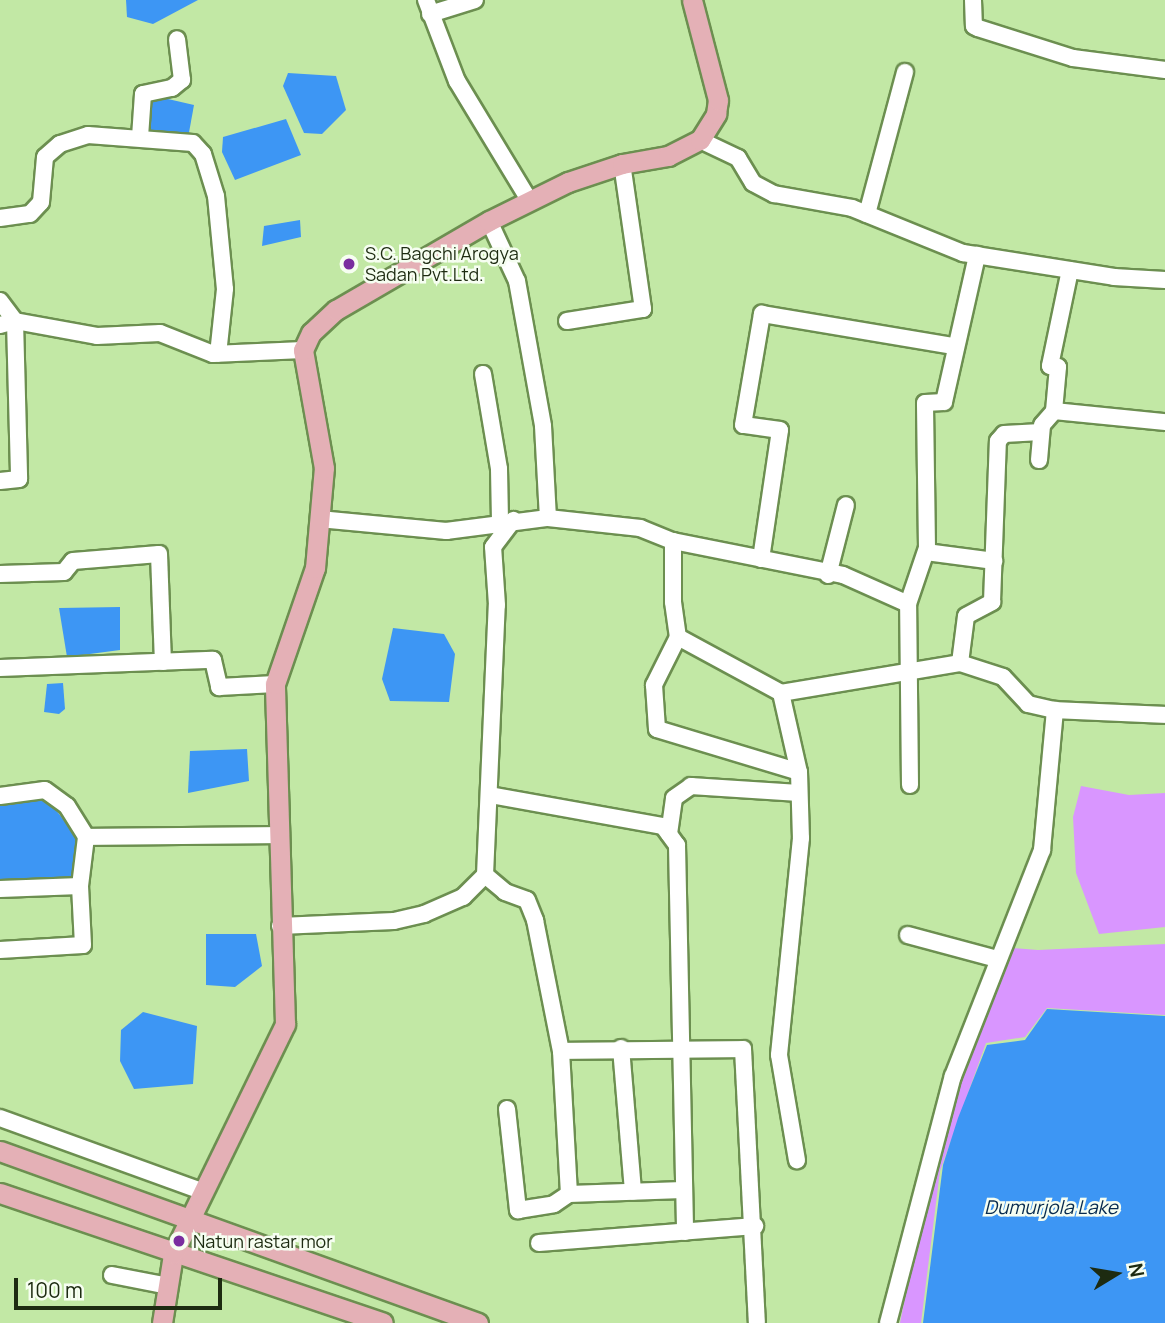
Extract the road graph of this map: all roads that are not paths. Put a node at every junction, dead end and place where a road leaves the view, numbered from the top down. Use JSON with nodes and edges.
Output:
{"nodes":[{"id":1,"x":475,"y":0,"type":"edge"},
{"id":2,"x":692,"y":0,"type":"edge"},
{"id":3,"x":972,"y":0,"type":"edge"},
{"id":4,"x":428,"y":7,"type":"edge"},
{"id":5,"x":177,"y":39,"type":"dead end"},
{"id":6,"x":1165,"y":70,"type":"edge"},
{"id":7,"x":905,"y":72,"type":"dead end"},
{"id":8,"x":140,"y":137,"type":"junction"},
{"id":9,"x":700,"y":140,"type":"junction"},
{"id":10,"x":622,"y":164,"type":"junction"},
{"id":11,"x":528,"y":200,"type":"junction"},
{"id":12,"x":867,"y":214,"type":"junction"},
{"id":13,"x":0,"y":218,"type":"edge"},
{"id":14,"x":489,"y":221,"type":"junction"},
{"id":15,"x":977,"y":255,"type":"junction"},
{"id":16,"x":1070,"y":270,"type":"junction"},
{"id":17,"x":1165,"y":281,"type":"edge"},
{"id":18,"x":0,"y":301,"type":"edge"},
{"id":19,"x":567,"y":321,"type":"dead end"},
{"id":20,"x":8,"y":323,"type":"edge"},
{"id":21,"x":953,"y":346,"type":"junction"},
{"id":22,"x":303,"y":350,"type":"junction"},
{"id":23,"x":218,"y":354,"type":"junction"},
{"id":24,"x":483,"y":374,"type":"dead end"},
{"id":25,"x":1054,"y":411,"type":"junction"},
{"id":26,"x":1165,"y":422,"type":"edge"},
{"id":27,"x":1041,"y":432,"type":"junction"},
{"id":28,"x":1039,"y":460,"type":"dead end"},
{"id":29,"x":0,"y":481,"type":"edge"},
{"id":30,"x":846,"y":505,"type":"dead end"},
{"id":31,"x":548,"y":518,"type":"junction"},
{"id":32,"x":319,"y":519,"type":"junction"},
{"id":33,"x":506,"y":521,"type":"junction"},
{"id":34,"x":673,"y":541,"type":"junction"},
{"id":35,"x":926,"y":552,"type":"junction"},
{"id":36,"x":761,"y":558,"type":"junction"},
{"id":37,"x":995,"y":561,"type":"junction"},
{"id":38,"x":0,"y":574,"type":"edge"},
{"id":39,"x":828,"y":575,"type":"junction"},
{"id":40,"x":908,"y":604,"type":"junction"},
{"id":41,"x":678,"y":637,"type":"junction"},
{"id":42,"x":163,"y":662,"type":"junction"},
{"id":43,"x":960,"y":663,"type":"junction"},
{"id":44,"x":0,"y":668,"type":"edge"},
{"id":45,"x":911,"y":671,"type":"junction"},
{"id":46,"x":275,"y":684,"type":"junction"},
{"id":47,"x":781,"y":694,"type":"junction"},
{"id":48,"x":1055,"y":710,"type":"junction"},
{"id":49,"x":1165,"y":715,"type":"edge"},
{"id":50,"x":799,"y":772,"type":"junction"},
{"id":51,"x":910,"y":785,"type":"dead end"},
{"id":52,"x":799,"y":793,"type":"junction"},
{"id":53,"x":490,"y":795,"type":"junction"},
{"id":54,"x":0,"y":796,"type":"edge"},
{"id":55,"x":669,"y":834,"type":"junction"},
{"id":56,"x":278,"y":835,"type":"junction"},
{"id":57,"x":86,"y":838,"type":"junction"},
{"id":58,"x":485,"y":875,"type":"junction"},
{"id":59,"x":80,"y":886,"type":"junction"},
{"id":60,"x":0,"y":889,"type":"edge"},
{"id":61,"x":280,"y":926,"type":"junction"},
{"id":62,"x":908,"y":935,"type":"dead end"},
{"id":63,"x":0,"y":950,"type":"edge"},
{"id":64,"x":997,"y":959,"type":"junction"},
{"id":65,"x":621,"y":1048,"type":"junction"},
{"id":66,"x":681,"y":1048,"type":"junction"},
{"id":67,"x":561,"y":1051,"type":"junction"},
{"id":68,"x":507,"y":1109,"type":"dead end"},
{"id":69,"x":0,"y":1118,"type":"edge"},
{"id":70,"x":0,"y":1151,"type":"edge"},
{"id":71,"x":797,"y":1160,"type":"dead end"},
{"id":72,"x":683,"y":1190,"type":"junction"},
{"id":73,"x":202,"y":1191,"type":"junction"},
{"id":74,"x":634,"y":1191,"type":"junction"},
{"id":75,"x":0,"y":1193,"type":"edge"},
{"id":76,"x":569,"y":1194,"type":"junction"},
{"id":77,"x":190,"y":1218,"type":"junction"},
{"id":78,"x":755,"y":1226,"type":"junction"},
{"id":79,"x":685,"y":1232,"type":"junction"},
{"id":80,"x":539,"y":1243,"type":"dead end"},
{"id":81,"x":173,"y":1254,"type":"junction"},
{"id":82,"x":112,"y":1275,"type":"dead end"},
{"id":83,"x":167,"y":1286,"type":"junction"},
{"id":84,"x":162,"y":1323,"type":"edge"},
{"id":85,"x":383,"y":1323,"type":"edge"},
{"id":86,"x":478,"y":1323,"type":"edge"},
{"id":87,"x":757,"y":1323,"type":"edge"},
{"id":88,"x":888,"y":1323,"type":"edge"}],
"edges":[{"from":1,"to":4,"type":"street"},
{"from":2,"to":9,"type":"main road"},
{"from":3,"to":6,"type":"street"},
{"from":4,"to":11,"type":"street"},
{"from":5,"to":8,"type":"street"},
{"from":7,"to":12,"type":"street"},
{"from":8,"to":13,"type":"street"},
{"from":8,"to":23,"type":"street"},
{"from":9,"to":10,"type":"main road"},
{"from":9,"to":12,"type":"street"},
{"from":10,"to":11,"type":"main road"},
{"from":10,"to":19,"type":"street"},
{"from":11,"to":14,"type":"main road"},
{"from":12,"to":15,"type":"street"},
{"from":14,"to":22,"type":"main road"},
{"from":14,"to":31,"type":"street"},
{"from":15,"to":16,"type":"street"},
{"from":15,"to":21,"type":"street"},
{"from":16,"to":17,"type":"street"},
{"from":16,"to":25,"type":"street"},
{"from":18,"to":20,"type":"street"},
{"from":20,"to":23,"type":"street"},
{"from":20,"to":29,"type":"street"},
{"from":21,"to":35,"type":"street"},
{"from":21,"to":36,"type":"street"},
{"from":22,"to":23,"type":"street"},
{"from":22,"to":32,"type":"main road"},
{"from":24,"to":33,"type":"street"},
{"from":25,"to":26,"type":"street"},
{"from":25,"to":27,"type":"street"},
{"from":27,"to":28,"type":"street"},
{"from":27,"to":37,"type":"street"},
{"from":30,"to":39,"type":"street"},
{"from":31,"to":33,"type":"street"},
{"from":31,"to":34,"type":"street"},
{"from":32,"to":33,"type":"street"},
{"from":32,"to":46,"type":"main road"},
{"from":33,"to":53,"type":"street"},
{"from":34,"to":36,"type":"street"},
{"from":34,"to":41,"type":"street"},
{"from":35,"to":37,"type":"street"},
{"from":35,"to":40,"type":"street"},
{"from":36,"to":39,"type":"street"},
{"from":37,"to":43,"type":"street"},
{"from":38,"to":42,"type":"street"},
{"from":39,"to":40,"type":"street"},
{"from":40,"to":45,"type":"street"},
{"from":41,"to":47,"type":"street"},
{"from":41,"to":50,"type":"street"},
{"from":42,"to":44,"type":"street"},
{"from":42,"to":46,"type":"street"},
{"from":43,"to":45,"type":"street"},
{"from":43,"to":48,"type":"street"},
{"from":45,"to":47,"type":"street"},
{"from":45,"to":51,"type":"street"},
{"from":46,"to":56,"type":"main road"},
{"from":47,"to":50,"type":"street"},
{"from":48,"to":49,"type":"street"},
{"from":48,"to":64,"type":"street"},
{"from":50,"to":52,"type":"street"},
{"from":52,"to":55,"type":"street"},
{"from":52,"to":71,"type":"street"},
{"from":53,"to":55,"type":"street"},
{"from":53,"to":58,"type":"street"},
{"from":54,"to":57,"type":"street"},
{"from":55,"to":66,"type":"street"},
{"from":56,"to":57,"type":"street"},
{"from":56,"to":61,"type":"main road"},
{"from":57,"to":59,"type":"street"},
{"from":58,"to":61,"type":"street"},
{"from":58,"to":67,"type":"street"},
{"from":59,"to":60,"type":"street"},
{"from":59,"to":63,"type":"street"},
{"from":61,"to":73,"type":"main road"},
{"from":62,"to":64,"type":"street"},
{"from":64,"to":88,"type":"street"},
{"from":65,"to":66,"type":"street"},
{"from":65,"to":67,"type":"street"},
{"from":65,"to":74,"type":"street"},
{"from":66,"to":72,"type":"street"},
{"from":66,"to":78,"type":"street"},
{"from":67,"to":76,"type":"street"},
{"from":68,"to":76,"type":"street"},
{"from":69,"to":73,"type":"street"},
{"from":70,"to":77,"type":"main road"},
{"from":72,"to":74,"type":"street"},
{"from":72,"to":79,"type":"street"},
{"from":73,"to":77,"type":"main road"},
{"from":74,"to":76,"type":"street"},
{"from":75,"to":81,"type":"main road"},
{"from":77,"to":81,"type":"main road"},
{"from":77,"to":86,"type":"main road"},
{"from":78,"to":79,"type":"street"},
{"from":78,"to":87,"type":"street"},
{"from":79,"to":80,"type":"street"},
{"from":81,"to":83,"type":"main road"},
{"from":81,"to":85,"type":"main road"},
{"from":82,"to":83,"type":"street"},
{"from":83,"to":84,"type":"main road"}]}
